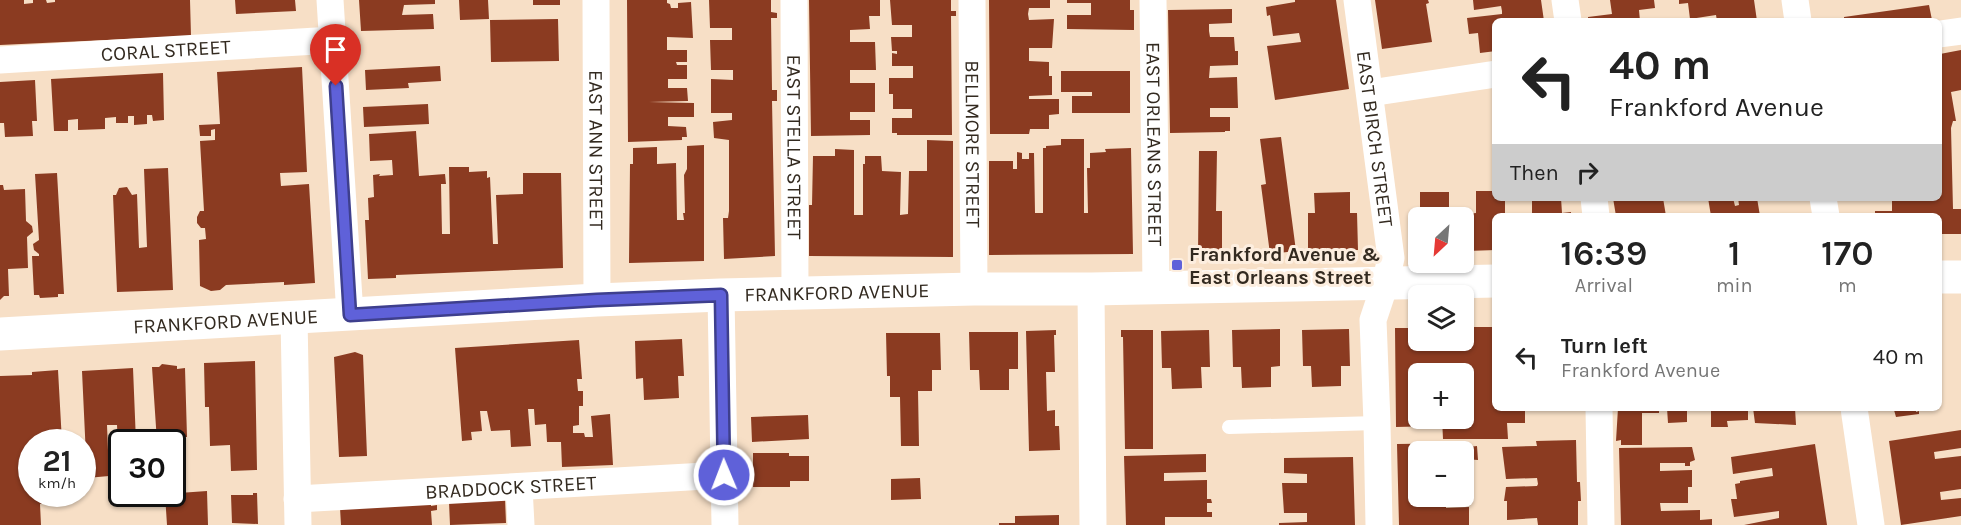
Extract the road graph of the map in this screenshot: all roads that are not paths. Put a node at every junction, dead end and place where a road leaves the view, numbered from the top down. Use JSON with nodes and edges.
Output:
{"nodes":[{"id":1,"x":330,"y":0,"type":"edge"},
{"id":2,"x":596,"y":0,"type":"edge"},
{"id":3,"x":794,"y":0,"type":"edge"},
{"id":4,"x":972,"y":0,"type":"edge"},
{"id":5,"x":1153,"y":0,"type":"edge"},
{"id":6,"x":1357,"y":0,"type":"edge"},
{"id":7,"x":1565,"y":0,"type":"edge"},
{"id":8,"x":1795,"y":0,"type":"edge"},
{"id":9,"x":1568,"y":18,"type":"edge"},
{"id":10,"x":1798,"y":18,"type":"edge"},
{"id":11,"x":1961,"y":31,"type":"edge"},
{"id":12,"x":1942,"y":34,"type":"edge"},
{"id":13,"x":333,"y":40,"type":"junction"},
{"id":14,"x":0,"y":60,"type":"edge"},
{"id":15,"x":1492,"y":75,"type":"edge"},
{"id":16,"x":1370,"y":93,"type":"junction"},
{"id":17,"x":1942,"y":277,"type":"edge"},
{"id":18,"x":1961,"y":277,"type":"edge"},
{"id":19,"x":1492,"y":281,"type":"edge"},
{"id":20,"x":1385,"y":284,"type":"junction"},
{"id":21,"x":1156,"y":287,"type":"junction"},
{"id":22,"x":974,"y":289,"type":"junction"},
{"id":23,"x":1091,"y":289,"type":"junction"},
{"id":24,"x":795,"y":293,"type":"junction"},
{"id":25,"x":721,"y":295,"type":"junction"},
{"id":26,"x":597,"y":300,"type":"junction"},
{"id":27,"x":350,"y":315,"type":"junction"},
{"id":28,"x":294,"y":318,"type":"junction"},
{"id":29,"x":0,"y":334,"type":"edge"},
{"id":30,"x":1599,"y":411,"type":"edge"},
{"id":31,"x":1854,"y":411,"type":"edge"},
{"id":32,"x":1377,"y":423,"type":"junction"},
{"id":33,"x":1228,"y":427,"type":"dead end"},
{"id":34,"x":724,"y":475,"type":"junction"},
{"id":35,"x":519,"y":487,"type":"junction"},
{"id":36,"x":298,"y":512,"type":"edge"},
{"id":37,"x":521,"y":525,"type":"edge"},
{"id":38,"x":725,"y":525,"type":"edge"},
{"id":39,"x":1093,"y":525,"type":"edge"},
{"id":40,"x":1379,"y":525,"type":"edge"},
{"id":41,"x":1601,"y":525,"type":"edge"},
{"id":42,"x":1871,"y":525,"type":"edge"}],
"edges":[{"from":1,"to":13,"type":"street"},
{"from":2,"to":26,"type":"street","name":"EAST ANN STREET"},
{"from":3,"to":24,"type":"street","name":"EAST STELLA STREET"},
{"from":4,"to":22,"type":"street","name":"BELLMORE STREET"},
{"from":5,"to":21,"type":"street","name":"EAST ORLEANS STREET"},
{"from":6,"to":16,"type":"street","name":"EAST BIRCH STREET"},
{"from":7,"to":9,"type":"street"},
{"from":8,"to":10,"type":"street"},
{"from":11,"to":12,"type":"street"},
{"from":13,"to":14,"type":"street","name":"CORAL STREET"},
{"from":13,"to":27,"type":"street"},
{"from":15,"to":16,"type":"street"},
{"from":16,"to":20,"type":"street","name":"EAST BIRCH STREET"},
{"from":17,"to":18,"type":"main road"},
{"from":19,"to":20,"type":"main road","name":"FRANKFORD AVENUE"},
{"from":20,"to":21,"type":"main road","name":"FRANKFORD AVENUE"},
{"from":20,"to":32,"type":"street","name":"EAST BIRCH STREET"},
{"from":21,"to":23,"type":"main road","name":"FRANKFORD AVENUE"},
{"from":22,"to":23,"type":"main road","name":"FRANKFORD AVENUE"},
{"from":22,"to":24,"type":"main road","name":"FRANKFORD AVENUE"},
{"from":23,"to":39,"type":"street"},
{"from":24,"to":25,"type":"main road","name":"FRANKFORD AVENUE"},
{"from":25,"to":26,"type":"main road","name":"FRANKFORD AVENUE"},
{"from":25,"to":34,"type":"street"},
{"from":26,"to":27,"type":"main road","name":"FRANKFORD AVENUE"},
{"from":27,"to":28,"type":"main road","name":"FRANKFORD AVENUE"},
{"from":28,"to":29,"type":"main road","name":"FRANKFORD AVENUE"},
{"from":28,"to":36,"type":"street"},
{"from":30,"to":41,"type":"street"},
{"from":31,"to":42,"type":"street"},
{"from":32,"to":33,"type":"lane"},
{"from":32,"to":40,"type":"street","name":"EAST BIRCH STREET"},
{"from":34,"to":35,"type":"street","name":"BRADDOCK STREET"},
{"from":34,"to":38,"type":"street"},
{"from":35,"to":36,"type":"street","name":"BRADDOCK STREET"},
{"from":35,"to":37,"type":"street"}]}
